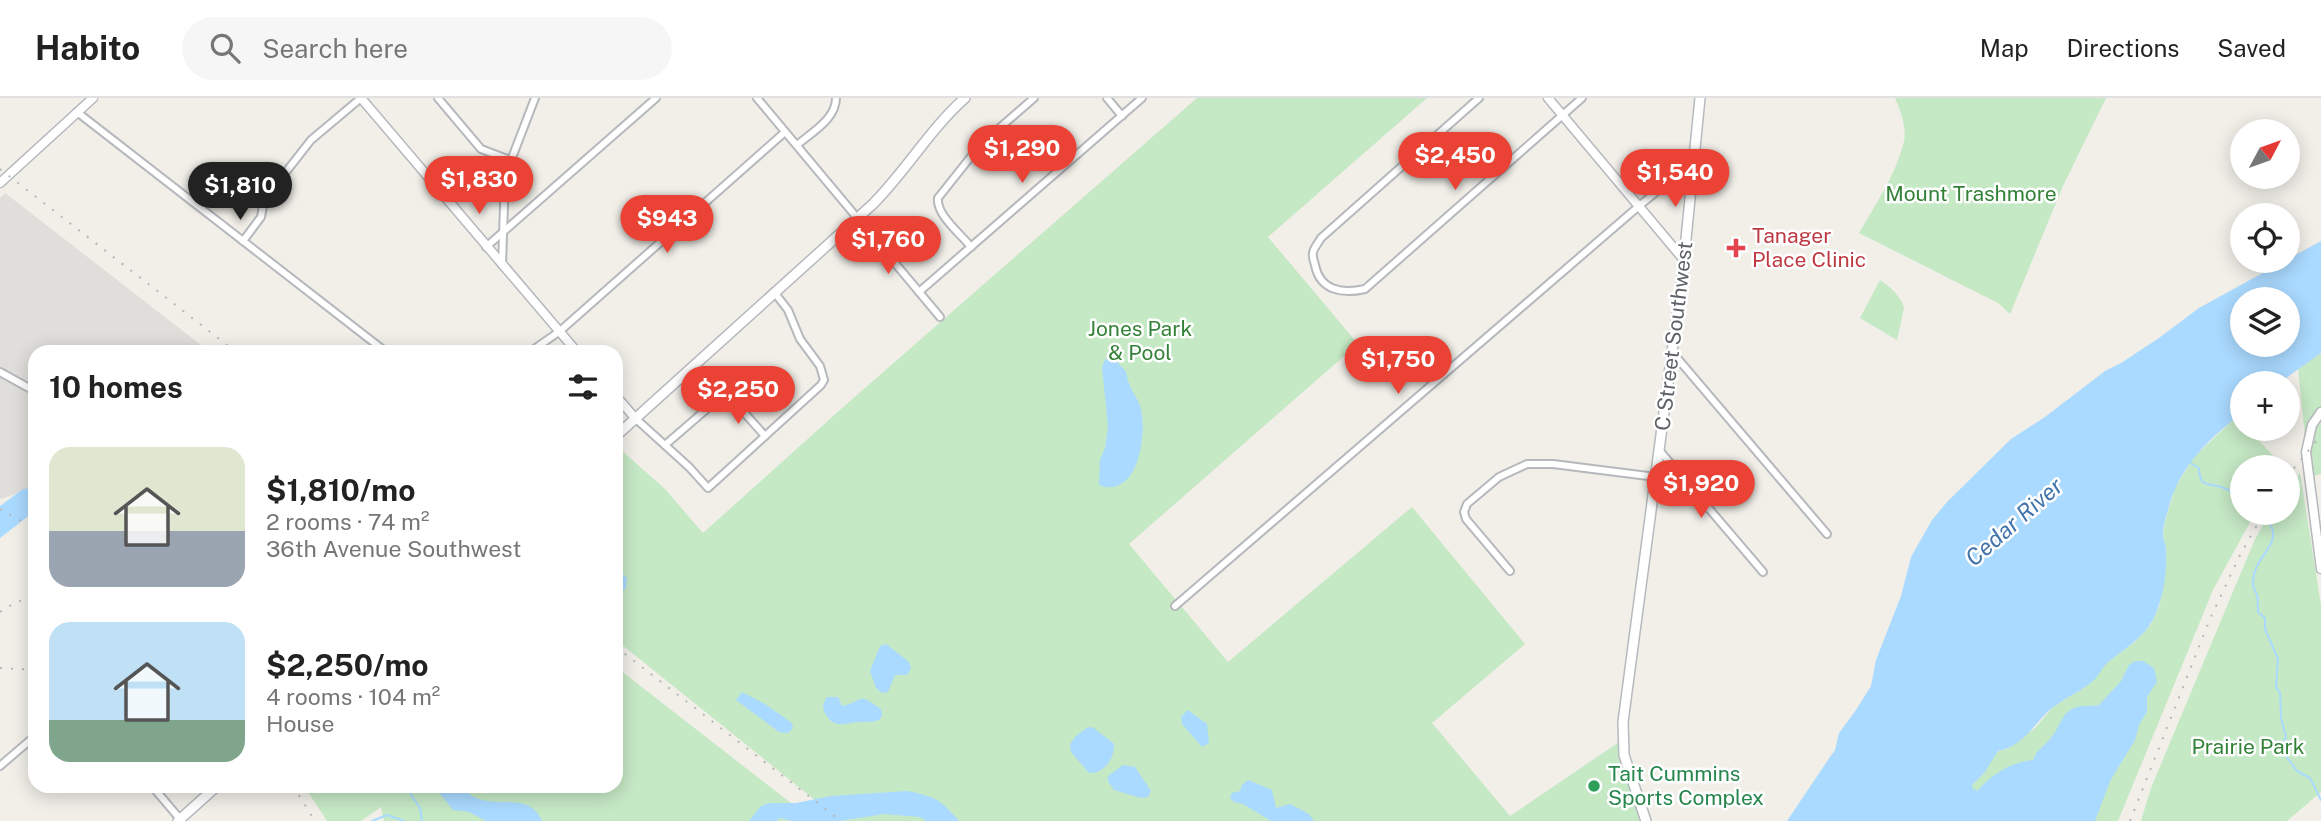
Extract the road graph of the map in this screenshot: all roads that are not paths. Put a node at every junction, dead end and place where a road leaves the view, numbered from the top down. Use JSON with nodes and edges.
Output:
{"nodes":[{"id":1,"x":93,"y":98,"type":"edge"},
{"id":2,"x":361,"y":98,"type":"edge"},
{"id":3,"x":438,"y":98,"type":"edge"},
{"id":4,"x":535,"y":98,"type":"edge"},
{"id":5,"x":656,"y":98,"type":"edge"},
{"id":6,"x":757,"y":98,"type":"edge"},
{"id":7,"x":836,"y":98,"type":"edge"},
{"id":8,"x":965,"y":98,"type":"edge"},
{"id":9,"x":1034,"y":98,"type":"edge"},
{"id":10,"x":1107,"y":98,"type":"edge"},
{"id":11,"x":1142,"y":98,"type":"edge"},
{"id":12,"x":1479,"y":98,"type":"edge"},
{"id":13,"x":1548,"y":98,"type":"edge"},
{"id":14,"x":1582,"y":98,"type":"edge"},
{"id":15,"x":1700,"y":98,"type":"edge"},
{"id":16,"x":78,"y":112,"type":"junction"},
{"id":17,"x":1562,"y":115,"type":"junction"},
{"id":18,"x":1122,"y":116,"type":"junction"},
{"id":19,"x":785,"y":132,"type":"junction"},
{"id":20,"x":797,"y":145,"type":"junction"},
{"id":21,"x":510,"y":160,"type":"junction"},
{"id":22,"x":1694,"y":161,"type":"junction"},
{"id":23,"x":0,"y":183,"type":"edge"},
{"id":24,"x":1639,"y":206,"type":"junction"},
{"id":25,"x":858,"y":218,"type":"junction"},
{"id":26,"x":503,"y":232,"type":"junction"},
{"id":27,"x":243,"y":241,"type":"junction"},
{"id":28,"x":486,"y":247,"type":"junction"},
{"id":29,"x":971,"y":247,"type":"junction"},
{"id":30,"x":1684,"y":260,"type":"junction"},
{"id":31,"x":502,"y":265,"type":"junction"},
{"id":32,"x":774,"y":292,"type":"junction"},
{"id":33,"x":919,"y":292,"type":"junction"},
{"id":34,"x":940,"y":317,"type":"dead end"},
{"id":35,"x":560,"y":331,"type":"junction"},
{"id":36,"x":377,"y":345,"type":"edge"},
{"id":37,"x":540,"y":345,"type":"edge"},
{"id":38,"x":571,"y":345,"type":"edge"},
{"id":39,"x":1672,"y":352,"type":"junction"},
{"id":40,"x":0,"y":372,"type":"edge"},
{"id":41,"x":28,"y":387,"type":"edge"},
{"id":42,"x":623,"y":404,"type":"edge"},
{"id":43,"x":2321,"y":412,"type":"edge"},
{"id":44,"x":635,"y":418,"type":"junction"},
{"id":45,"x":623,"y":429,"type":"edge"},
{"id":46,"x":765,"y":436,"type":"junction"},
{"id":47,"x":665,"y":445,"type":"junction"},
{"id":48,"x":1659,"y":450,"type":"junction"},
{"id":49,"x":1656,"y":477,"type":"junction"},
{"id":50,"x":1827,"y":534,"type":"dead end"},
{"id":51,"x":2321,"y":569,"type":"edge"},
{"id":52,"x":1510,"y":571,"type":"dead end"},
{"id":53,"x":1763,"y":572,"type":"dead end"},
{"id":54,"x":1175,"y":606,"type":"dead end"},
{"id":55,"x":28,"y":742,"type":"edge"},
{"id":56,"x":0,"y":766,"type":"edge"},
{"id":57,"x":158,"y":793,"type":"edge"},
{"id":58,"x":209,"y":793,"type":"edge"},
{"id":59,"x":180,"y":820,"type":"edge"},
{"id":60,"x":1646,"y":821,"type":"edge"}],
"edges":[{"from":1,"to":16,"type":"street"},
{"from":2,"to":27,"type":"street"},
{"from":2,"to":28,"type":"street"},
{"from":3,"to":21,"type":"street"},
{"from":4,"to":21,"type":"street"},
{"from":5,"to":26,"type":"street"},
{"from":6,"to":19,"type":"street"},
{"from":7,"to":20,"type":"street"},
{"from":8,"to":25,"type":"main road"},
{"from":9,"to":29,"type":"street"},
{"from":10,"to":18,"type":"street"},
{"from":11,"to":18,"type":"street"},
{"from":12,"to":17,"type":"street"},
{"from":13,"to":17,"type":"street"},
{"from":14,"to":17,"type":"street"},
{"from":15,"to":22,"type":"main road","name":"C Street Southwest"},
{"from":16,"to":23,"type":"street"},
{"from":16,"to":27,"type":"street"},
{"from":17,"to":24,"type":"street"},
{"from":18,"to":29,"type":"street"},
{"from":19,"to":20,"type":"street"},
{"from":19,"to":35,"type":"street"},
{"from":20,"to":25,"type":"street"},
{"from":21,"to":26,"type":"street"},
{"from":22,"to":24,"type":"street"},
{"from":22,"to":30,"type":"main road","name":"C Street Southwest"},
{"from":24,"to":30,"type":"street"},
{"from":24,"to":54,"type":"street"},
{"from":25,"to":32,"type":"main road"},
{"from":25,"to":33,"type":"street"},
{"from":26,"to":28,"type":"street"},
{"from":26,"to":31,"type":"street"},
{"from":27,"to":36,"type":"street"},
{"from":28,"to":31,"type":"street"},
{"from":29,"to":33,"type":"street"},
{"from":30,"to":39,"type":"main road","name":"C Street Southwest"},
{"from":31,"to":35,"type":"street"},
{"from":32,"to":44,"type":"main road"},
{"from":32,"to":46,"type":"street"},
{"from":33,"to":34,"type":"street"},
{"from":35,"to":37,"type":"street"},
{"from":35,"to":38,"type":"street"},
{"from":39,"to":48,"type":"main road","name":"C Street Southwest"},
{"from":39,"to":50,"type":"street"},
{"from":40,"to":41,"type":"street"},
{"from":42,"to":44,"type":"street"},
{"from":43,"to":51,"type":"street"},
{"from":44,"to":45,"type":"main road"},
{"from":44,"to":47,"type":"street"},
{"from":46,"to":47,"type":"street"},
{"from":46,"to":47,"type":"street"},
{"from":48,"to":49,"type":"main road","name":"C Street Southwest"},
{"from":48,"to":53,"type":"street"},
{"from":49,"to":52,"type":"street"},
{"from":49,"to":60,"type":"main road","name":"C Street Southwest"},
{"from":55,"to":56,"type":"street"},
{"from":57,"to":59,"type":"street"},
{"from":58,"to":59,"type":"main road"}]}
